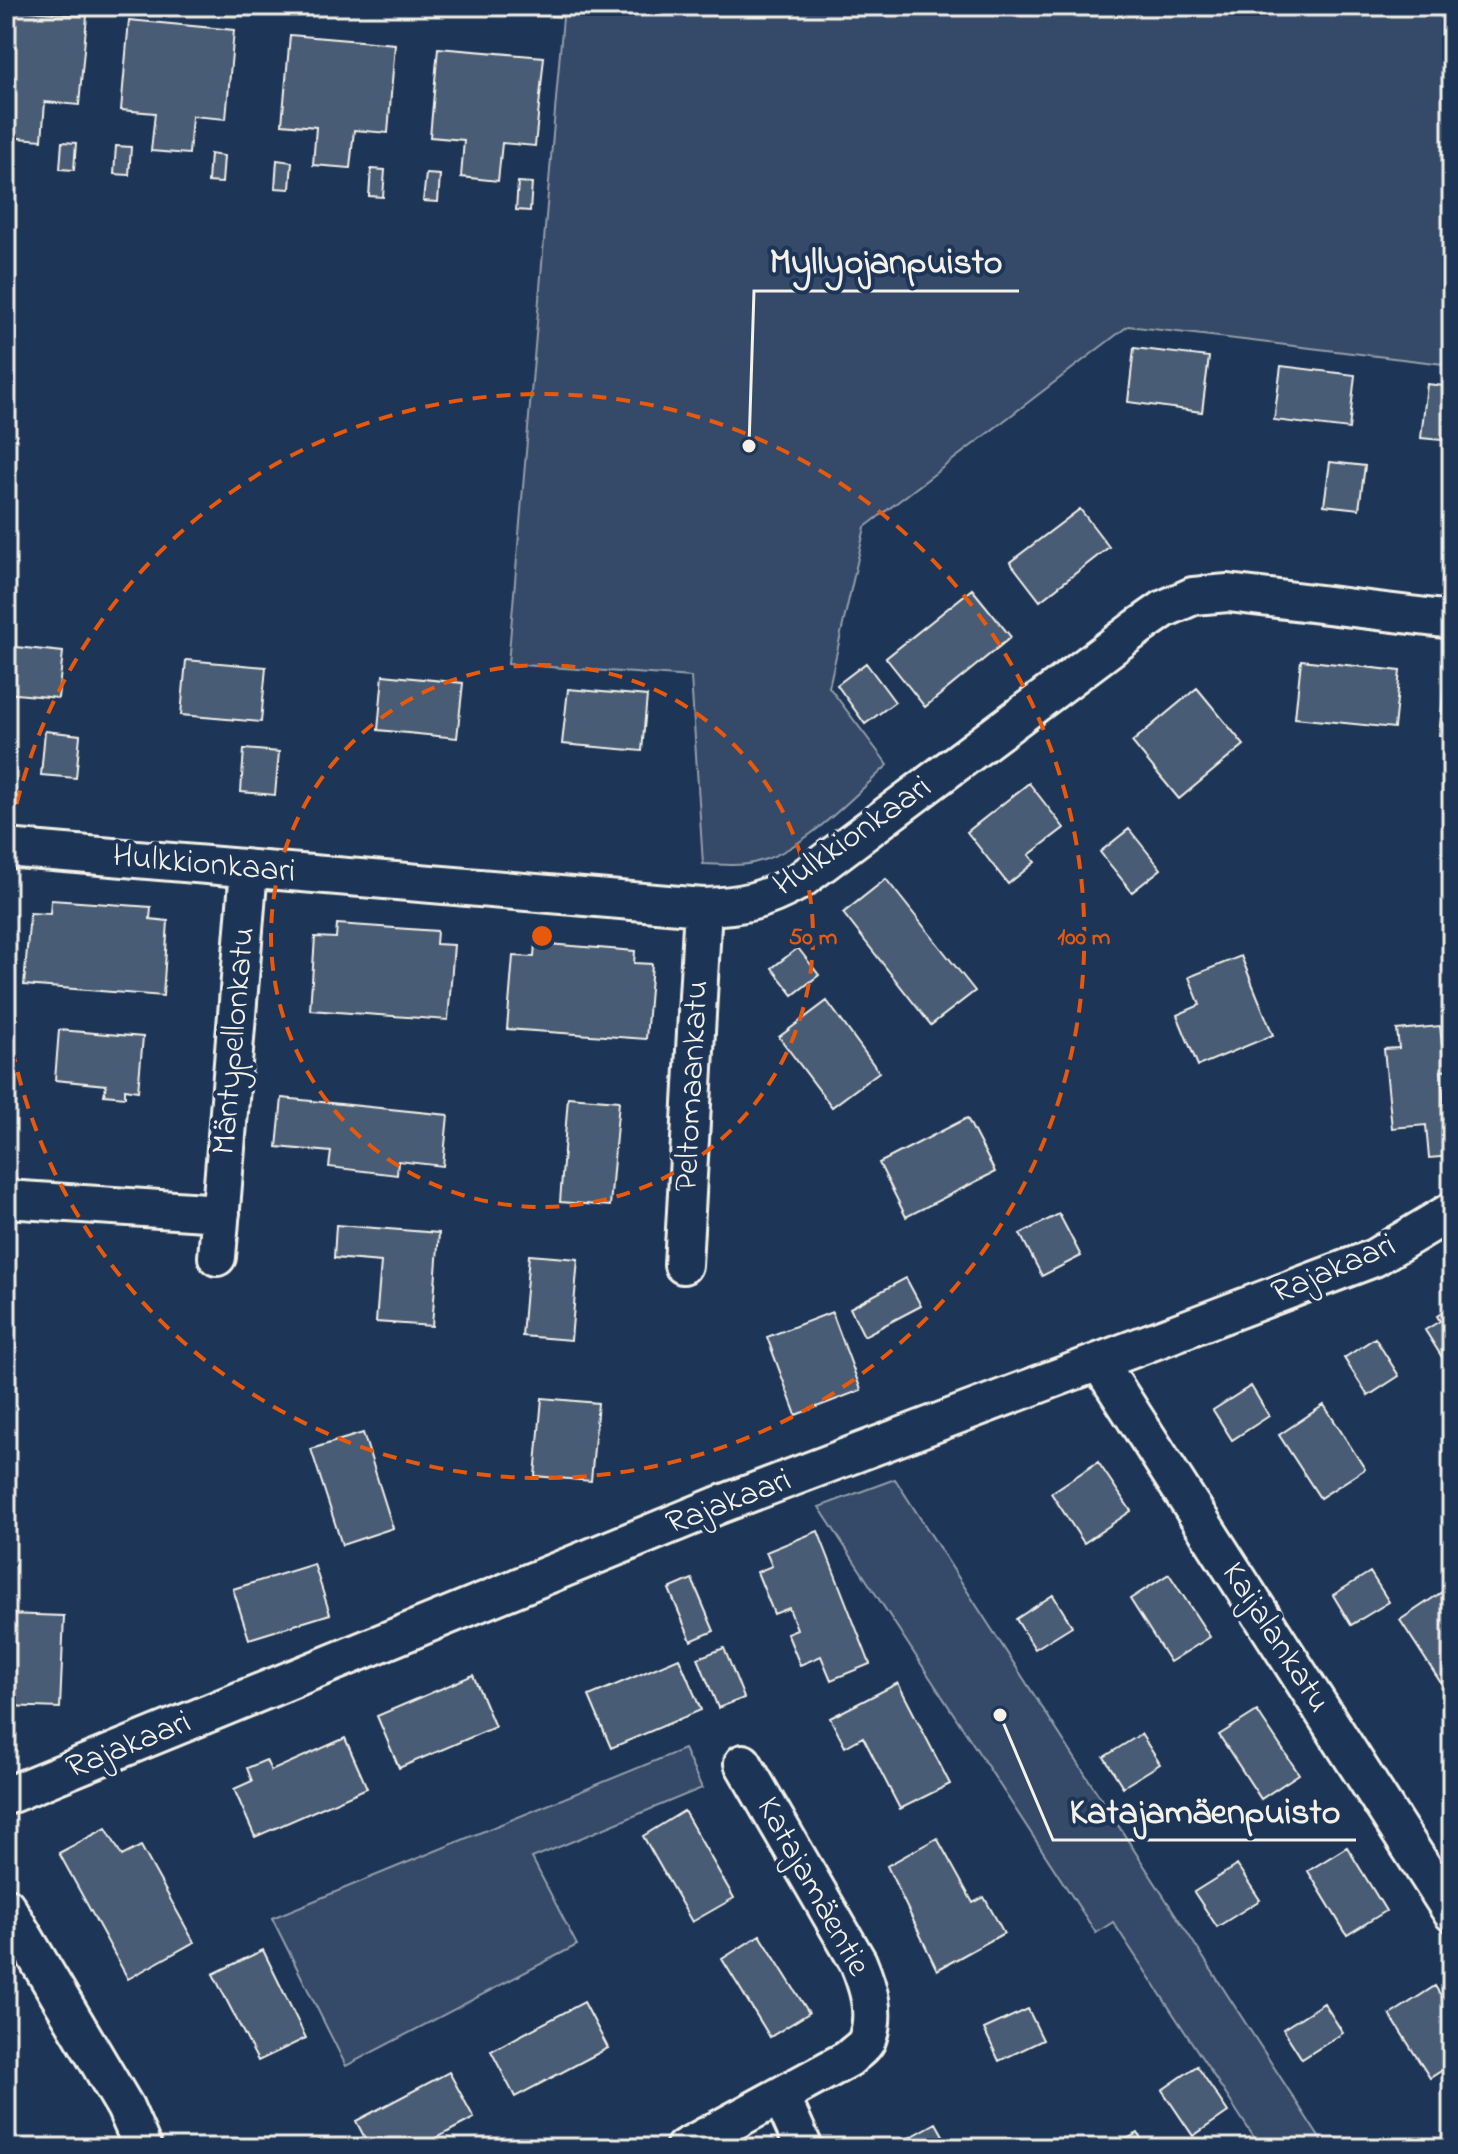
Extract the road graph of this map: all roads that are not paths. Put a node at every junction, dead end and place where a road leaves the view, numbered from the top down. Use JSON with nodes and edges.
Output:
{"nodes":[{"id":1,"x":1452,"y":620,"type":"edge"},
{"id":2,"x":6,"y":848,"type":"edge"},
{"id":3,"x":249,"y":869,"type":"junction"},
{"id":4,"x":703,"y":907,"type":"junction"},
{"id":5,"x":6,"y":1199,"type":"edge"},
{"id":6,"x":1452,"y":1211,"type":"edge"},
{"id":7,"x":221,"y":1213,"type":"junction"},
{"id":8,"x":217,"y":1257,"type":"dead end"},
{"id":9,"x":683,"y":1265,"type":"dead end"},
{"id":10,"x":1099,"y":1362,"type":"junction"},
{"id":11,"x":743,"y":1763,"type":"dead end"},
{"id":12,"x":6,"y":1796,"type":"edge"},
{"id":13,"x":6,"y":1906,"type":"edge"},
{"id":14,"x":1452,"y":1913,"type":"edge"},
{"id":15,"x":781,"y":2096,"type":"junction"},
{"id":16,"x":143,"y":2148,"type":"edge"},
{"id":17,"x":684,"y":2148,"type":"edge"},
{"id":18,"x":804,"y":2148,"type":"edge"}],
"edges":[{"from":1,"to":4,"type":"street","name":"Hulkkionkaari"},
{"from":2,"to":3,"type":"street","name":"Hulkkionkaari"},
{"from":3,"to":4,"type":"street","name":"Hulkkionkaari"},
{"from":3,"to":7,"type":"street","name":"Mäntypellonkatu"},
{"from":4,"to":9,"type":"street","name":"Peltomaankatu"},
{"from":5,"to":7,"type":"street"},
{"from":6,"to":10,"type":"street","name":"Rajakaari"},
{"from":7,"to":8,"type":"street","name":"Mäntypellonkatu"},
{"from":10,"to":12,"type":"street","name":"Rajakaari"},
{"from":10,"to":14,"type":"street","name":"Kaijalankatu"},
{"from":11,"to":15,"type":"street","name":"Katajamäentie"},
{"from":13,"to":16,"type":"street"},
{"from":15,"to":17,"type":"street","name":"Katajamäentie"},
{"from":15,"to":18,"type":"street"}]}
